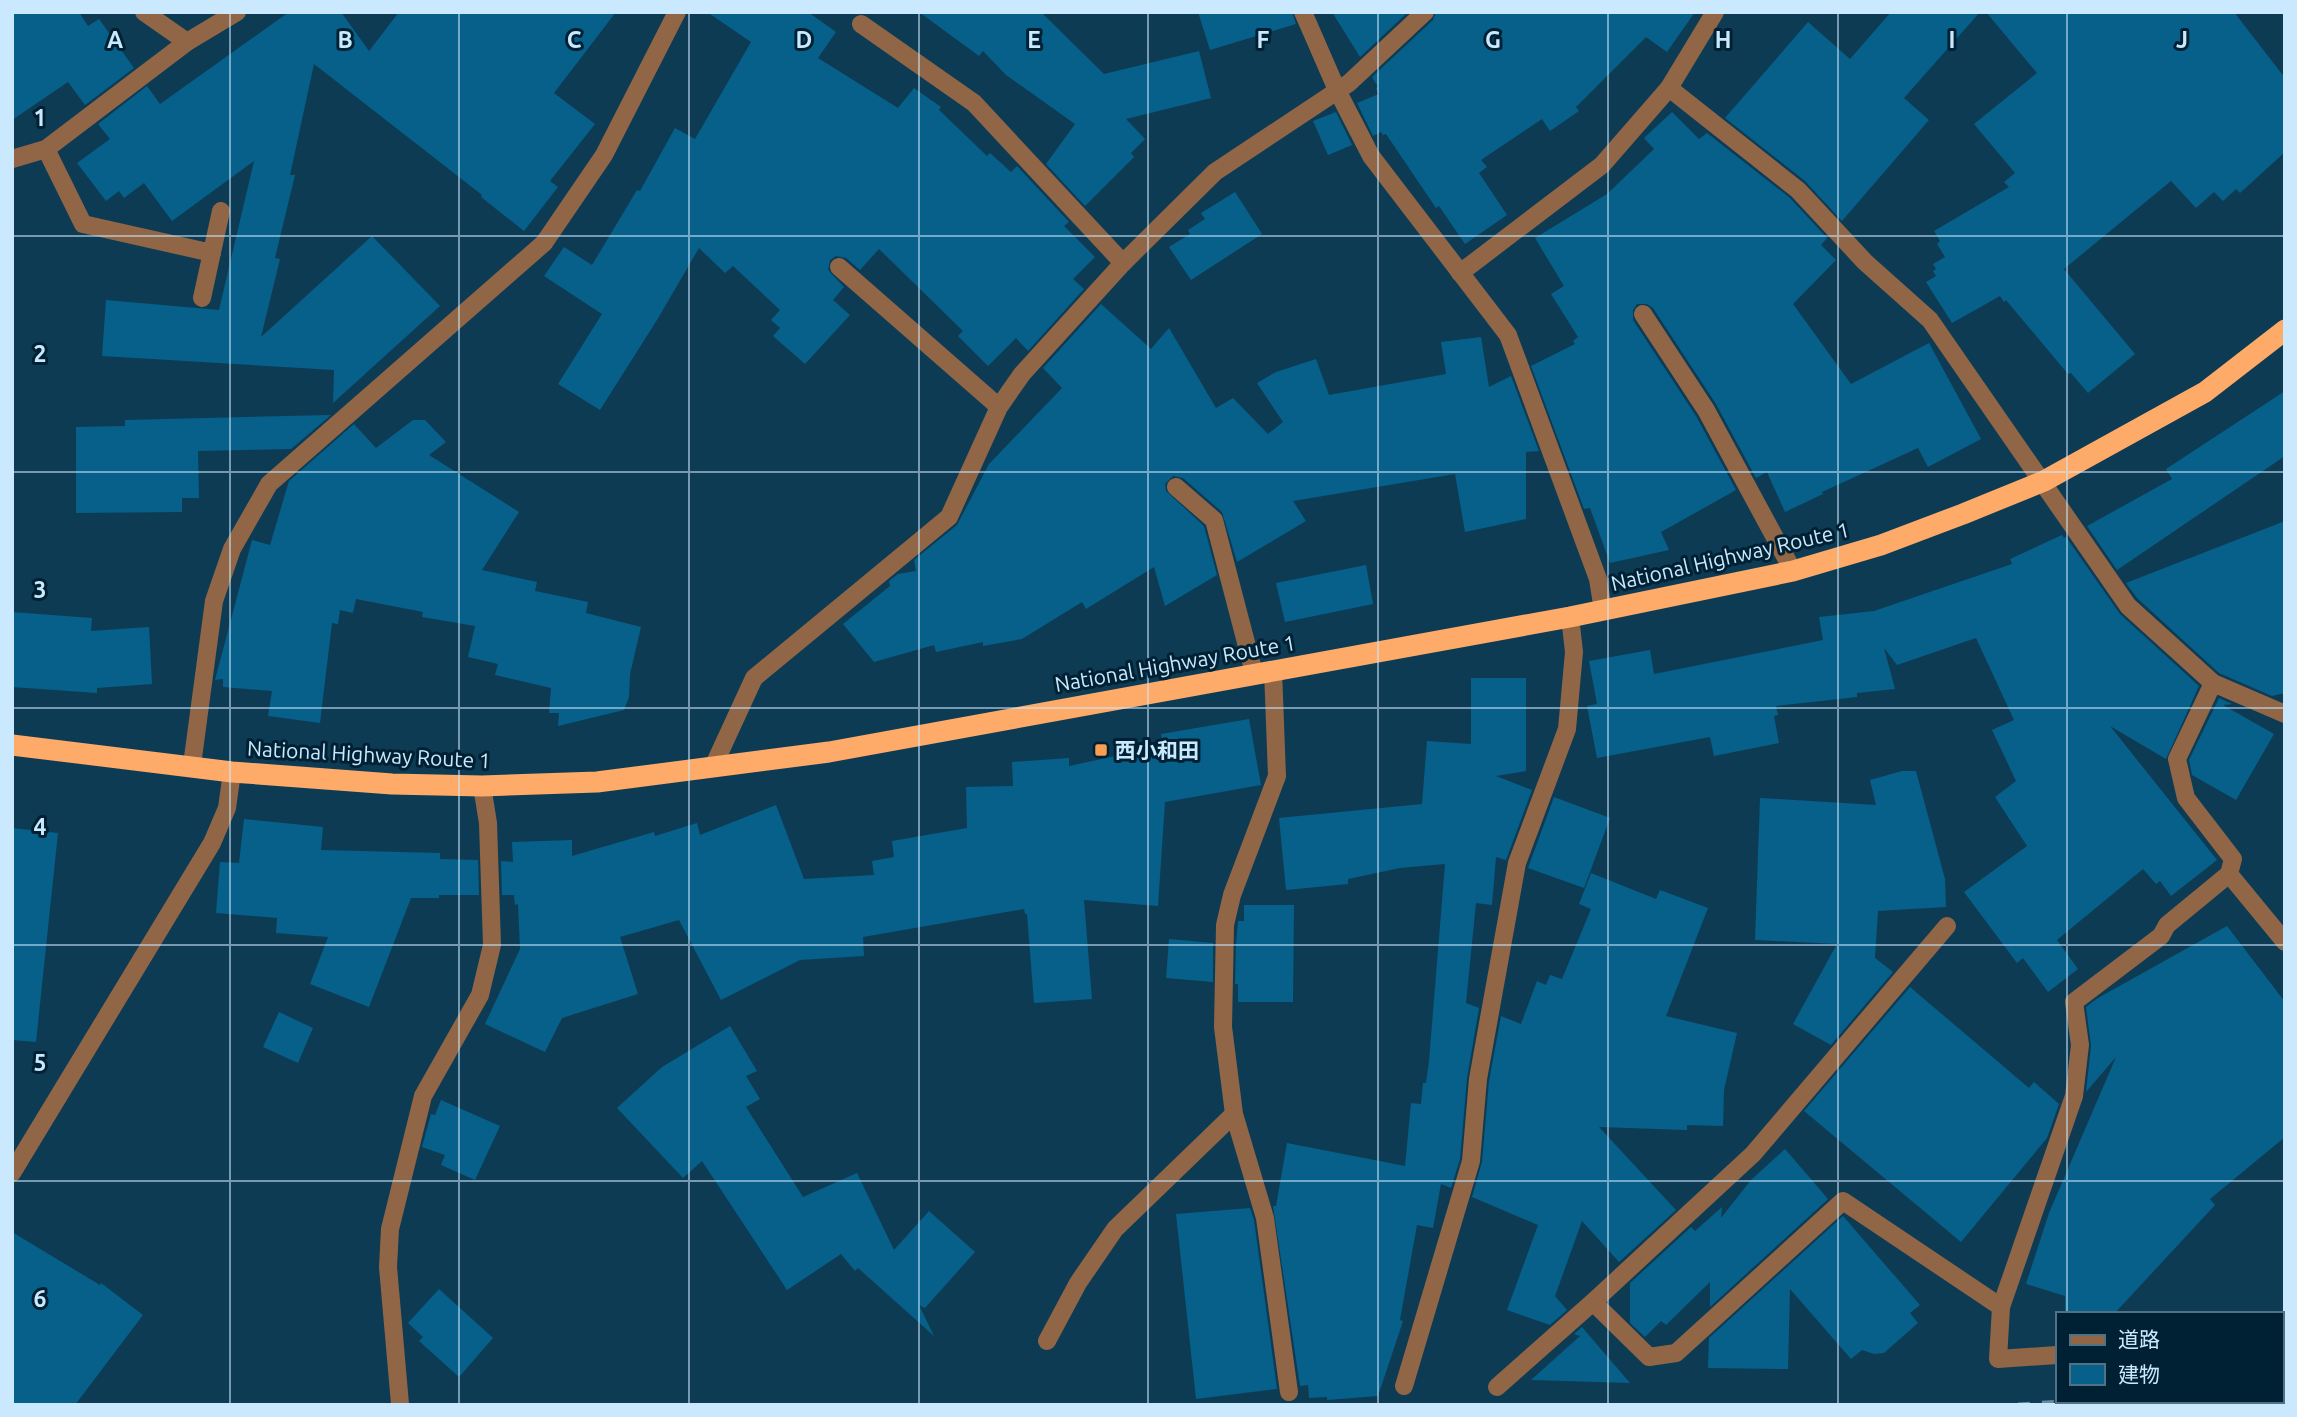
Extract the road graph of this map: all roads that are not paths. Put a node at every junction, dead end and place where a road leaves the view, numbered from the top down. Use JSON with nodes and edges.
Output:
{"nodes":[{"id":1,"x":144,"y":12,"type":"edge"},
{"id":2,"x":237,"y":12,"type":"edge"},
{"id":3,"x":677,"y":12,"type":"edge"},
{"id":4,"x":1303,"y":12,"type":"edge"},
{"id":5,"x":1425,"y":12,"type":"edge"},
{"id":6,"x":1715,"y":12,"type":"edge"},
{"id":7,"x":862,"y":24,"type":"dead end"},
{"id":8,"x":187,"y":43,"type":"junction"},
{"id":9,"x":1669,"y":88,"type":"junction"},
{"id":10,"x":1337,"y":90,"type":"junction"},
{"id":11,"x":46,"y":149,"type":"junction"},
{"id":12,"x":12,"y":159,"type":"edge"},
{"id":13,"x":221,"y":211,"type":"dead end"},
{"id":14,"x":212,"y":253,"type":"junction"},
{"id":15,"x":1123,"y":263,"type":"junction"},
{"id":16,"x":839,"y":267,"type":"dead end"},
{"id":17,"x":1460,"y":273,"type":"junction"},
{"id":18,"x":202,"y":298,"type":"dead end"},
{"id":19,"x":1643,"y":314,"type":"dead end"},
{"id":20,"x":2285,"y":330,"type":"edge"},
{"id":21,"x":999,"y":407,"type":"junction"},
{"id":22,"x":2044,"y":481,"type":"junction"},
{"id":23,"x":1177,"y":487,"type":"dead end"},
{"id":24,"x":1793,"y":570,"type":"junction"},
{"id":25,"x":1603,"y":610,"type":"junction"},
{"id":26,"x":1570,"y":617,"type":"junction"},
{"id":27,"x":1263,"y":671,"type":"junction"},
{"id":28,"x":2213,"y":683,"type":"junction"},
{"id":29,"x":2285,"y":714,"type":"edge"},
{"id":30,"x":12,"y":746,"type":"edge"},
{"id":31,"x":192,"y":765,"type":"junction"},
{"id":32,"x":713,"y":767,"type":"junction"},
{"id":33,"x":232,"y":772,"type":"junction"},
{"id":34,"x":482,"y":786,"type":"junction"},
{"id":35,"x":2229,"y":874,"type":"junction"},
{"id":36,"x":1947,"y":926,"type":"dead end"},
{"id":37,"x":2285,"y":942,"type":"edge"},
{"id":38,"x":1234,"y":1114,"type":"junction"},
{"id":39,"x":12,"y":1173,"type":"edge"},
{"id":40,"x":1593,"y":1302,"type":"junction"},
{"id":41,"x":2001,"y":1307,"type":"junction"},
{"id":42,"x":1047,"y":1341,"type":"dead end"},
{"id":43,"x":2056,"y":1355,"type":"edge"},
{"id":44,"x":1404,"y":1386,"type":"dead end"},
{"id":45,"x":1497,"y":1387,"type":"dead end"},
{"id":46,"x":1290,"y":1392,"type":"dead end"},
{"id":47,"x":400,"y":1404,"type":"edge"}],
"edges":[{"from":1,"to":8,"type":"street"},
{"from":2,"to":8,"type":"street"},
{"from":3,"to":31,"type":"street"},
{"from":4,"to":10,"type":"street"},
{"from":5,"to":10,"type":"street"},
{"from":6,"to":9,"type":"street"},
{"from":7,"to":15,"type":"street"},
{"from":8,"to":11,"type":"street"},
{"from":9,"to":17,"type":"street"},
{"from":9,"to":22,"type":"street"},
{"from":10,"to":15,"type":"street"},
{"from":10,"to":17,"type":"street"},
{"from":11,"to":12,"type":"street"},
{"from":11,"to":14,"type":"street"},
{"from":13,"to":14,"type":"street"},
{"from":14,"to":18,"type":"street"},
{"from":15,"to":21,"type":"street"},
{"from":16,"to":21,"type":"street"},
{"from":17,"to":25,"type":"street"},
{"from":19,"to":24,"type":"street"},
{"from":20,"to":22,"type":"highway","name":"National Highway Route 1"},
{"from":21,"to":32,"type":"street"},
{"from":22,"to":24,"type":"highway","name":"National Highway Route 1"},
{"from":22,"to":28,"type":"street"},
{"from":23,"to":27,"type":"street"},
{"from":24,"to":25,"type":"highway","name":"National Highway Route 1"},
{"from":25,"to":26,"type":"highway","name":"National Highway Route 1"},
{"from":26,"to":27,"type":"highway","name":"National Highway Route 1"},
{"from":26,"to":44,"type":"street"},
{"from":27,"to":32,"type":"highway","name":"National Highway Route 1"},
{"from":27,"to":38,"type":"street"},
{"from":28,"to":29,"type":"street"},
{"from":28,"to":35,"type":"street"},
{"from":30,"to":31,"type":"highway","name":"National Highway Route 1"},
{"from":31,"to":33,"type":"highway","name":"National Highway Route 1"},
{"from":32,"to":34,"type":"highway","name":"National Highway Route 1"},
{"from":33,"to":34,"type":"highway","name":"National Highway Route 1"},
{"from":33,"to":39,"type":"street"},
{"from":34,"to":47,"type":"street"},
{"from":35,"to":37,"type":"street"},
{"from":35,"to":41,"type":"street"},
{"from":36,"to":40,"type":"street"},
{"from":38,"to":42,"type":"street"},
{"from":38,"to":46,"type":"street"},
{"from":40,"to":41,"type":"street"},
{"from":40,"to":45,"type":"street"},
{"from":41,"to":43,"type":"street"}]}
